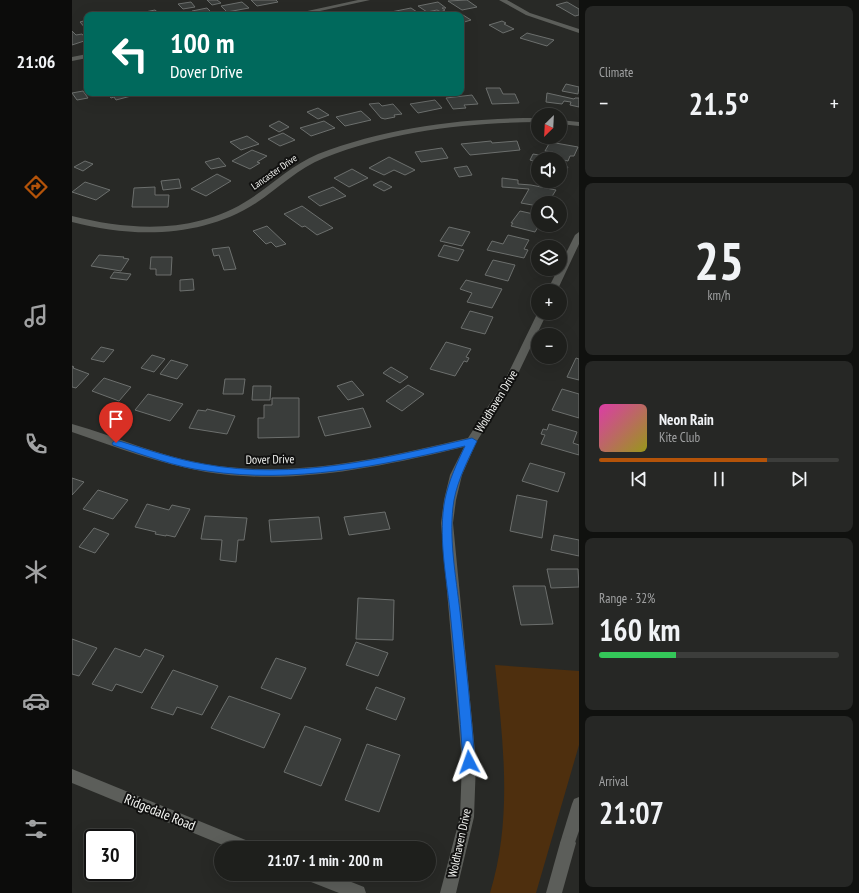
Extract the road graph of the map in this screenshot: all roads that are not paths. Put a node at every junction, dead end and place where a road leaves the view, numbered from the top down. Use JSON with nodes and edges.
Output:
{"nodes":[{"id":1,"x":367,"y":0,"type":"edge"},
{"id":2,"x":502,"y":0,"type":"edge"},
{"id":3,"x":307,"y":12,"type":"edge"},
{"id":4,"x":579,"y":31,"type":"edge"},
{"id":5,"x":84,"y":57,"type":"edge"},
{"id":6,"x":72,"y":60,"type":"edge"},
{"id":7,"x":531,"y":120,"type":"edge"},
{"id":8,"x":567,"y":123,"type":"edge"},
{"id":9,"x":579,"y":124,"type":"edge"},
{"id":10,"x":72,"y":219,"type":"edge"},
{"id":11,"x":579,"y":235,"type":"edge"},
{"id":12,"x":555,"y":284,"type":"edge"},
{"id":13,"x":539,"y":320,"type":"edge"},
{"id":14,"x":72,"y":428,"type":"edge"},
{"id":15,"x":472,"y":441,"type":"junction"},
{"id":16,"x":72,"y":776,"type":"edge"},
{"id":17,"x":579,"y":804,"type":"edge"},
{"id":18,"x":231,"y":841,"type":"edge"},
{"id":19,"x":329,"y":881,"type":"edge"},
{"id":20,"x":358,"y":893,"type":"edge"},
{"id":21,"x":448,"y":893,"type":"edge"},
{"id":22,"x":554,"y":893,"type":"edge"}],
"edges":[{"from":1,"to":3,"type":"street"},
{"from":2,"to":4,"type":"street"},
{"from":5,"to":6,"type":"street"},
{"from":7,"to":10,"type":"street","name":"Lancaster Drive"},
{"from":8,"to":9,"type":"street"},
{"from":11,"to":12,"type":"street"},
{"from":13,"to":15,"type":"street","name":"Woldhaven Drive"},
{"from":14,"to":15,"type":"street","name":"Dover Drive"},
{"from":15,"to":21,"type":"street","name":"Woldhaven Drive"},
{"from":16,"to":18,"type":"street","name":"Ridgedale Road"},
{"from":17,"to":22,"type":"street"},
{"from":19,"to":20,"type":"street"}]}
